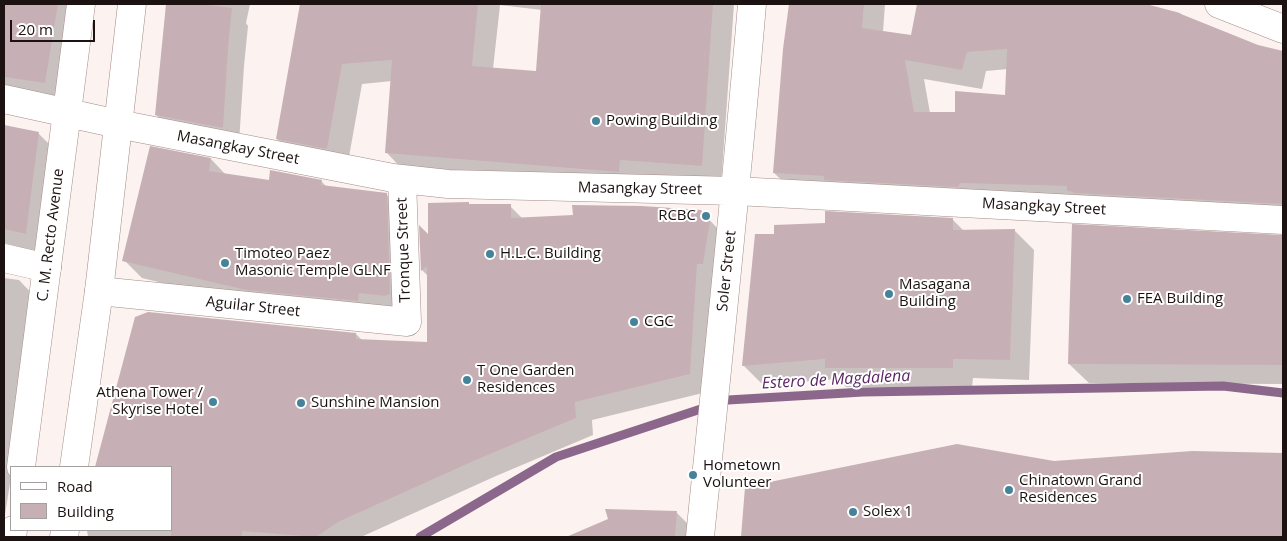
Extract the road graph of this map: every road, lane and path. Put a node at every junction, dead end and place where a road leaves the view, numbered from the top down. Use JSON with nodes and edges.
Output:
{"nodes":[{"id":1,"x":81,"y":4,"type":"edge"},
{"id":2,"x":132,"y":4,"type":"edge"},
{"id":3,"x":752,"y":4,"type":"edge"},
{"id":4,"x":1219,"y":4,"type":"edge"},
{"id":5,"x":1283,"y":29,"type":"edge"},
{"id":6,"x":4,"y":99,"type":"edge"},
{"id":7,"x":66,"y":113,"type":"junction"},
{"id":8,"x":118,"y":124,"type":"junction"},
{"id":9,"x":402,"y":179,"type":"junction"},
{"id":10,"x":736,"y":191,"type":"junction"},
{"id":11,"x":1283,"y":220,"type":"edge"},
{"id":12,"x":4,"y":258,"type":"edge"},
{"id":13,"x":47,"y":268,"type":"junction"},
{"id":14,"x":100,"y":291,"type":"junction"},
{"id":15,"x":407,"y":322,"type":"joint"},
{"id":16,"x":21,"y":466,"type":"edge"},
{"id":17,"x":74,"y":466,"type":"edge"},
{"id":18,"x":700,"y":537,"type":"edge"}],
"edges":[{"from":1,"to":7,"type":"street","name":"C. M. Recto Avenue"},
{"from":2,"to":8,"type":"street"},
{"from":3,"to":10,"type":"street","name":"Soler Street"},
{"from":4,"to":5,"type":"street"},
{"from":6,"to":7,"type":"street","name":"Masangkay Street"},
{"from":7,"to":8,"type":"street","name":"Masangkay Street"},
{"from":7,"to":13,"type":"street","name":"C. M. Recto Avenue"},
{"from":8,"to":9,"type":"street","name":"Masangkay Street"},
{"from":8,"to":14,"type":"street"},
{"from":9,"to":10,"type":"street","name":"Masangkay Street"},
{"from":9,"to":15,"type":"street","name":"Tronque Street"},
{"from":10,"to":11,"type":"street","name":"Masangkay Street"},
{"from":10,"to":18,"type":"street","name":"Soler Street"},
{"from":12,"to":13,"type":"street"},
{"from":13,"to":16,"type":"street","name":"C. M. Recto Avenue"},
{"from":14,"to":15,"type":"street","name":"Aguilar Street"},
{"from":14,"to":17,"type":"street"}]}
